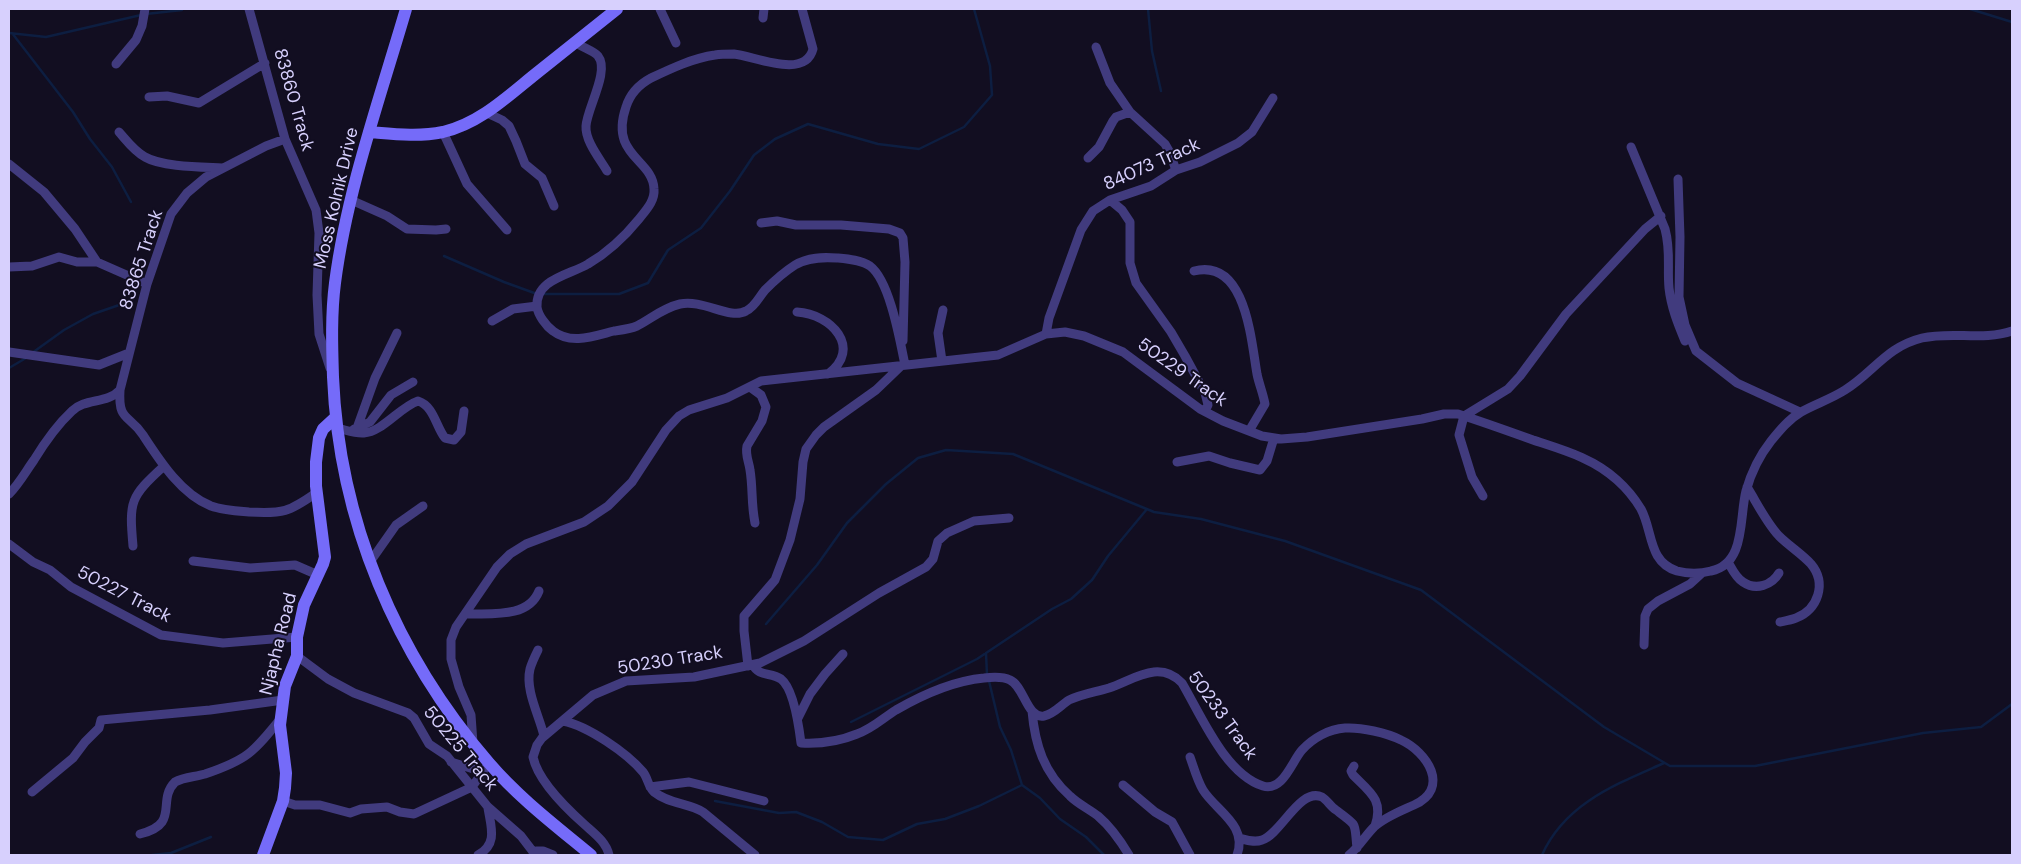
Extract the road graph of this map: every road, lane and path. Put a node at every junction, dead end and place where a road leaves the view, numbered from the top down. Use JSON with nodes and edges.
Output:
{"nodes":[{"id":1,"x":145,"y":9,"type":"edge"},
{"id":2,"x":249,"y":9,"type":"edge"},
{"id":3,"x":406,"y":9,"type":"edge"},
{"id":4,"x":616,"y":9,"type":"edge"},
{"id":5,"x":660,"y":9,"type":"edge"},
{"id":6,"x":802,"y":9,"type":"edge"},
{"id":7,"x":575,"y":42,"type":"junction"},
{"id":8,"x":676,"y":43,"type":"dead end"},
{"id":9,"x":1096,"y":47,"type":"dead end"},
{"id":10,"x":265,"y":63,"type":"junction"},
{"id":11,"x":116,"y":64,"type":"dead end"},
{"id":12,"x":149,"y":97,"type":"dead end"},
{"id":13,"x":1273,"y":98,"type":"dead end"},
{"id":14,"x":1130,"y":112,"type":"junction"},
{"id":15,"x":487,"y":113,"type":"junction"},
{"id":16,"x":119,"y":132,"type":"dead end"},
{"id":17,"x":370,"y":132,"type":"junction"},
{"id":18,"x":443,"y":132,"type":"junction"},
{"id":19,"x":284,"y":139,"type":"junction"},
{"id":20,"x":1631,"y":147,"type":"dead end"},
{"id":21,"x":1088,"y":158,"type":"dead end"},
{"id":22,"x":9,"y":164,"type":"edge"},
{"id":23,"x":222,"y":168,"type":"junction"},
{"id":24,"x":1176,"y":170,"type":"junction"},
{"id":25,"x":607,"y":171,"type":"dead end"},
{"id":26,"x":1678,"y":179,"type":"dead end"},
{"id":27,"x":351,"y":200,"type":"junction"},
{"id":28,"x":1110,"y":200,"type":"junction"},
{"id":29,"x":554,"y":206,"type":"dead end"},
{"id":30,"x":1660,"y":216,"type":"junction"},
{"id":31,"x":761,"y":223,"type":"dead end"},
{"id":32,"x":446,"y":229,"type":"dead end"},
{"id":33,"x":507,"y":230,"type":"dead end"},
{"id":34,"x":97,"y":262,"type":"junction"},
{"id":35,"x":9,"y":267,"type":"edge"},
{"id":36,"x":1194,"y":271,"type":"dead end"},
{"id":37,"x":147,"y":284,"type":"junction"},
{"id":38,"x":537,"y":306,"type":"junction"},
{"id":39,"x":942,"y":310,"type":"dead end"},
{"id":40,"x":797,"y":312,"type":"dead end"},
{"id":41,"x":492,"y":321,"type":"dead end"},
{"id":42,"x":2012,"y":331,"type":"edge"},
{"id":43,"x":397,"y":333,"type":"dead end"},
{"id":44,"x":1046,"y":334,"type":"junction"},
{"id":45,"x":1696,"y":351,"type":"junction"},
{"id":46,"x":9,"y":352,"type":"edge"},
{"id":47,"x":129,"y":353,"type":"junction"},
{"id":48,"x":902,"y":353,"type":"junction"},
{"id":49,"x":942,"y":361,"type":"junction"},
{"id":50,"x":903,"y":366,"type":"junction"},
{"id":51,"x":828,"y":374,"type":"junction"},
{"id":52,"x":333,"y":375,"type":"junction"},
{"id":53,"x":413,"y":382,"type":"dead end"},
{"id":54,"x":750,"y":387,"type":"junction"},
{"id":55,"x":120,"y":390,"type":"junction"},
{"id":56,"x":464,"y":411,"type":"dead end"},
{"id":57,"x":1205,"y":411,"type":"junction"},
{"id":58,"x":1800,"y":412,"type":"junction"},
{"id":59,"x":1464,"y":416,"type":"junction"},
{"id":60,"x":345,"y":426,"type":"junction"},
{"id":61,"x":1249,"y":431,"type":"junction"},
{"id":62,"x":1274,"y":438,"type":"junction"},
{"id":63,"x":1177,"y":462,"type":"dead end"},
{"id":64,"x":164,"y":466,"type":"junction"},
{"id":65,"x":1747,"y":487,"type":"junction"},
{"id":66,"x":316,"y":493,"type":"junction"},
{"id":67,"x":9,"y":494,"type":"edge"},
{"id":68,"x":1482,"y":496,"type":"dead end"},
{"id":69,"x":423,"y":506,"type":"dead end"},
{"id":70,"x":1010,"y":518,"type":"dead end"},
{"id":71,"x":755,"y":523,"type":"dead end"},
{"id":72,"x":9,"y":544,"type":"edge"},
{"id":73,"x":133,"y":546,"type":"dead end"},
{"id":74,"x":194,"y":561,"type":"dead end"},
{"id":75,"x":370,"y":562,"type":"junction"},
{"id":76,"x":1728,"y":562,"type":"junction"},
{"id":77,"x":1702,"y":573,"type":"junction"},
{"id":78,"x":1779,"y":573,"type":"dead end"},
{"id":79,"x":318,"y":575,"type":"junction"},
{"id":80,"x":539,"y":590,"type":"dead end"},
{"id":81,"x":465,"y":614,"type":"junction"},
{"id":82,"x":1780,"y":622,"type":"dead end"},
{"id":83,"x":297,"y":637,"type":"junction"},
{"id":84,"x":1644,"y":645,"type":"dead end"},
{"id":85,"x":538,"y":650,"type":"dead end"},
{"id":86,"x":843,"y":654,"type":"dead end"},
{"id":87,"x":297,"y":656,"type":"junction"},
{"id":88,"x":750,"y":665,"type":"junction"},
{"id":89,"x":283,"y":700,"type":"junction"},
{"id":90,"x":1032,"y":711,"type":"junction"},
{"id":91,"x":280,"y":718,"type":"junction"},
{"id":92,"x":798,"y":718,"type":"junction"},
{"id":93,"x":564,"y":721,"type":"junction"},
{"id":94,"x":544,"y":736,"type":"junction"},
{"id":95,"x":473,"y":743,"type":"junction"},
{"id":96,"x":1190,"y":757,"type":"dead end"},
{"id":97,"x":451,"y":762,"type":"junction"},
{"id":98,"x":1354,"y":766,"type":"dead end"},
{"id":99,"x":486,"y":767,"type":"junction"},
{"id":100,"x":1123,"y":785,"type":"dead end"},
{"id":101,"x":472,"y":787,"type":"junction"},
{"id":102,"x":650,"y":787,"type":"junction"},
{"id":103,"x":32,"y":792,"type":"dead end"},
{"id":104,"x":283,"y":801,"type":"junction"},
{"id":105,"x":764,"y":801,"type":"dead end"},
{"id":106,"x":488,"y":807,"type":"junction"},
{"id":107,"x":1375,"y":826,"type":"junction"},
{"id":108,"x":140,"y":834,"type":"dead end"},
{"id":109,"x":1239,"y":838,"type":"junction"},
{"id":110,"x":1357,"y":848,"type":"junction"},
{"id":111,"x":534,"y":854,"type":"edge"},
{"id":112,"x":263,"y":855,"type":"edge"},
{"id":113,"x":478,"y":855,"type":"edge"},
{"id":114,"x":553,"y":855,"type":"edge"},
{"id":115,"x":591,"y":855,"type":"edge"},
{"id":116,"x":610,"y":855,"type":"edge"},
{"id":117,"x":755,"y":855,"type":"edge"},
{"id":118,"x":1129,"y":855,"type":"edge"},
{"id":119,"x":1190,"y":855,"type":"edge"},
{"id":120,"x":1237,"y":855,"type":"edge"},
{"id":121,"x":1349,"y":855,"type":"edge"}],
"edges":[{"from":1,"to":11,"type":"street"},
{"from":2,"to":10,"type":"street","name":"83860 Track"},
{"from":3,"to":17,"type":"main road","name":"Moss Kolnik Drive"},
{"from":4,"to":7,"type":"main road"},
{"from":5,"to":8,"type":"street"},
{"from":6,"to":38,"type":"street"},
{"from":7,"to":15,"type":"main road"},
{"from":7,"to":25,"type":"street"},
{"from":9,"to":14,"type":"street"},
{"from":10,"to":12,"type":"street"},
{"from":10,"to":19,"type":"street","name":"83860 Track"},
{"from":13,"to":24,"type":"street","name":"84073 Track"},
{"from":14,"to":21,"type":"street"},
{"from":14,"to":24,"type":"street"},
{"from":15,"to":18,"type":"main road"},
{"from":15,"to":29,"type":"street"},
{"from":16,"to":23,"type":"street"},
{"from":17,"to":18,"type":"main road"},
{"from":17,"to":27,"type":"main road","name":"Moss Kolnik Drive"},
{"from":18,"to":33,"type":"street"},
{"from":19,"to":23,"type":"street","name":"83865 Track"},
{"from":19,"to":52,"type":"street","name":"83860 Track"},
{"from":20,"to":30,"type":"street"},
{"from":22,"to":34,"type":"street"},
{"from":23,"to":37,"type":"street","name":"83865 Track"},
{"from":24,"to":28,"type":"street","name":"84073 Track"},
{"from":26,"to":45,"type":"street"},
{"from":27,"to":32,"type":"street"},
{"from":27,"to":52,"type":"main road","name":"Moss Kolnik Drive"},
{"from":28,"to":44,"type":"street","name":"84073 Track"},
{"from":28,"to":57,"type":"street"},
{"from":30,"to":45,"type":"street"},
{"from":30,"to":59,"type":"street"},
{"from":31,"to":48,"type":"street"},
{"from":34,"to":35,"type":"street"},
{"from":34,"to":37,"type":"street"},
{"from":36,"to":61,"type":"street"},
{"from":37,"to":47,"type":"street","name":"83865 Track"},
{"from":38,"to":41,"type":"street"},
{"from":38,"to":48,"type":"street"},
{"from":39,"to":49,"type":"street"},
{"from":40,"to":51,"type":"street"},
{"from":42,"to":58,"type":"street"},
{"from":43,"to":60,"type":"street"},
{"from":44,"to":49,"type":"street","name":"50229 Track"},
{"from":44,"to":57,"type":"street","name":"50229 Track"},
{"from":45,"to":58,"type":"street"},
{"from":46,"to":47,"type":"street"},
{"from":47,"to":55,"type":"street","name":"83865 Track"},
{"from":48,"to":50,"type":"street"},
{"from":49,"to":50,"type":"street","name":"50229 Track"},
{"from":50,"to":51,"type":"street","name":"50229 Track"},
{"from":50,"to":88,"type":"street"},
{"from":51,"to":54,"type":"street","name":"50229 Track"},
{"from":52,"to":60,"type":"main road","name":"Moss Kolnik Drive"},
{"from":53,"to":60,"type":"street"},
{"from":54,"to":71,"type":"street"},
{"from":54,"to":81,"type":"street","name":"50229 Track"},
{"from":55,"to":64,"type":"street"},
{"from":55,"to":67,"type":"street"},
{"from":56,"to":60,"type":"street"},
{"from":57,"to":61,"type":"street","name":"50229 Track"},
{"from":58,"to":65,"type":"street"},
{"from":59,"to":62,"type":"street","name":"50229 Track"},
{"from":59,"to":68,"type":"street"},
{"from":59,"to":77,"type":"street","name":"50229 Track"},
{"from":60,"to":66,"type":"main road","name":"Njapha Road"},
{"from":60,"to":75,"type":"main road","name":"Moss Kolnik Drive"},
{"from":61,"to":62,"type":"street","name":"50229 Track"},
{"from":62,"to":63,"type":"street"},
{"from":64,"to":66,"type":"street"},
{"from":64,"to":73,"type":"street"},
{"from":65,"to":76,"type":"street"},
{"from":65,"to":82,"type":"street"},
{"from":66,"to":79,"type":"main road","name":"Njapha Road"},
{"from":69,"to":75,"type":"street"},
{"from":70,"to":88,"type":"street","name":"50230 Track"},
{"from":72,"to":83,"type":"street","name":"50227 Track"},
{"from":74,"to":79,"type":"street"},
{"from":75,"to":95,"type":"main road","name":"Moss Kolnik Drive"},
{"from":76,"to":77,"type":"street","name":"50229 Track"},
{"from":76,"to":78,"type":"street"},
{"from":77,"to":84,"type":"street"},
{"from":79,"to":83,"type":"main road","name":"Njapha Road"},
{"from":80,"to":81,"type":"street"},
{"from":81,"to":95,"type":"street","name":"50229 Track"},
{"from":83,"to":87,"type":"main road","name":"Njapha Road"},
{"from":85,"to":94,"type":"street"},
{"from":86,"to":92,"type":"street"},
{"from":87,"to":89,"type":"main road","name":"Njapha Road"},
{"from":87,"to":97,"type":"street","name":"50225 Track"},
{"from":88,"to":92,"type":"street"},
{"from":88,"to":93,"type":"street","name":"50230 Track"},
{"from":89,"to":91,"type":"main road","name":"Njapha Road"},
{"from":89,"to":103,"type":"street"},
{"from":90,"to":92,"type":"street"},
{"from":90,"to":107,"type":"street","name":"50233 Track"},
{"from":90,"to":118,"type":"street"},
{"from":91,"to":104,"type":"main road","name":"Njapha Road"},
{"from":91,"to":108,"type":"street"},
{"from":93,"to":94,"type":"street","name":"50230 Track"},
{"from":93,"to":102,"type":"street"},
{"from":94,"to":116,"type":"street","name":"50230 Track"},
{"from":95,"to":99,"type":"main road","name":"Moss Kolnik Drive"},
{"from":96,"to":109,"type":"street"},
{"from":97,"to":99,"type":"street"},
{"from":97,"to":101,"type":"street","name":"50225 Track"},
{"from":98,"to":107,"type":"street"},
{"from":99,"to":101,"type":"street"},
{"from":99,"to":115,"type":"main road","name":"Moss Kolnik Drive"},
{"from":100,"to":119,"type":"street"},
{"from":101,"to":104,"type":"street"},
{"from":101,"to":106,"type":"street","name":"50225 Track"},
{"from":102,"to":105,"type":"street"},
{"from":102,"to":117,"type":"street"},
{"from":104,"to":112,"type":"main road","name":"Njapha Road"},
{"from":106,"to":111,"type":"street","name":"50225 Track"},
{"from":106,"to":113,"type":"street"},
{"from":107,"to":110,"type":"street","name":"50233 Track"},
{"from":109,"to":110,"type":"street"},
{"from":109,"to":120,"type":"street"},
{"from":110,"to":121,"type":"street","name":"50233 Track"},
{"from":111,"to":114,"type":"street"}]}
